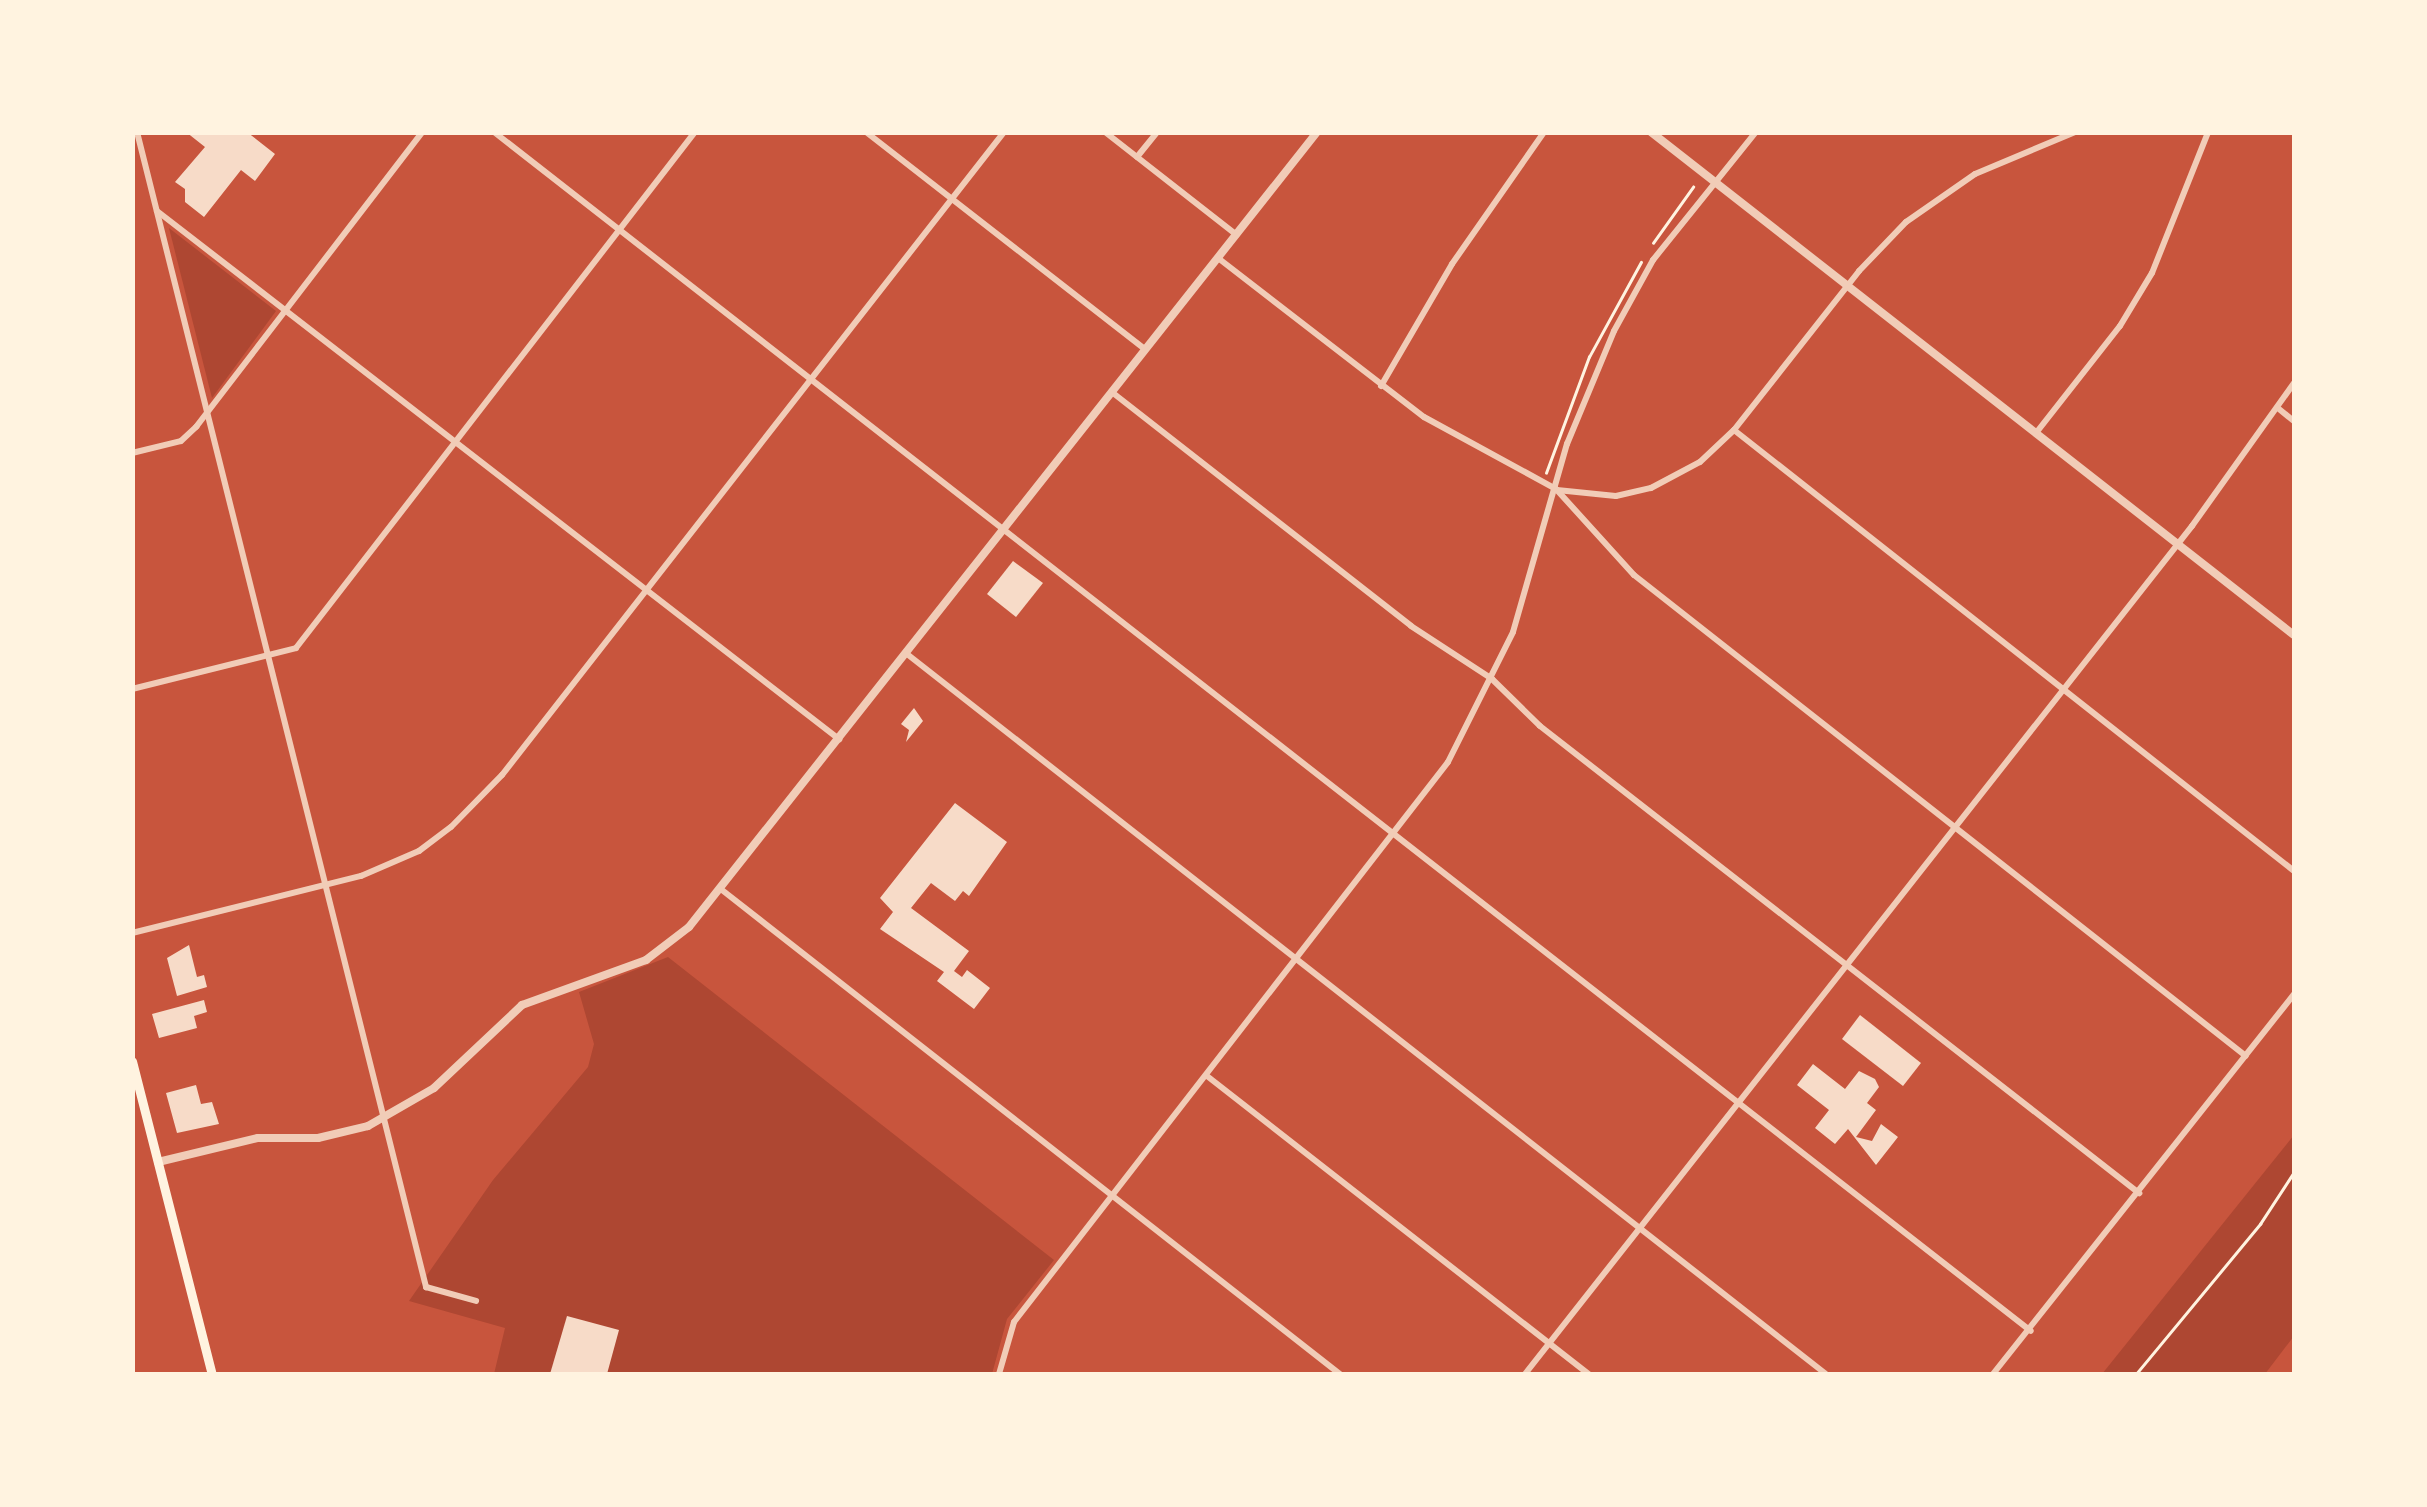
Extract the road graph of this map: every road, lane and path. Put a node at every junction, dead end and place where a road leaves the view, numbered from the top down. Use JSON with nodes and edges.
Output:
{"nodes":[{"id":1,"x":137,"y":132,"type":"edge"},
{"id":2,"x":422,"y":132,"type":"edge"},
{"id":3,"x":494,"y":132,"type":"edge"},
{"id":4,"x":695,"y":132,"type":"edge"},
{"id":5,"x":866,"y":132,"type":"edge"},
{"id":6,"x":1004,"y":132,"type":"edge"},
{"id":7,"x":1105,"y":132,"type":"edge"},
{"id":8,"x":1156,"y":132,"type":"edge"},
{"id":9,"x":1317,"y":132,"type":"edge"},
{"id":10,"x":1544,"y":132,"type":"edge"},
{"id":11,"x":1652,"y":132,"type":"edge"},
{"id":12,"x":1756,"y":132,"type":"edge"},
{"id":13,"x":2075,"y":132,"type":"edge"},
{"id":14,"x":2208,"y":132,"type":"edge"},
{"id":15,"x":1137,"y":158,"type":"junction"},
{"id":16,"x":1712,"y":180,"type":"junction"},
{"id":17,"x":952,"y":198,"type":"junction"},
{"id":18,"x":156,"y":210,"type":"junction"},
{"id":19,"x":620,"y":230,"type":"junction"},
{"id":20,"x":1237,"y":235,"type":"junction"},
{"id":21,"x":1218,"y":258,"type":"junction"},
{"id":22,"x":1847,"y":286,"type":"junction"},
{"id":23,"x":286,"y":310,"type":"junction"},
{"id":24,"x":1146,"y":350,"type":"junction"},
{"id":25,"x":809,"y":378,"type":"junction"},
{"id":26,"x":2294,"y":383,"type":"edge"},
{"id":27,"x":1381,"y":386,"type":"junction"},
{"id":28,"x":1113,"y":393,"type":"junction"},
{"id":29,"x":2279,"y":409,"type":"junction"},
{"id":30,"x":207,"y":413,"type":"junction"},
{"id":31,"x":2294,"y":422,"type":"edge"},
{"id":32,"x":1734,"y":430,"type":"junction"},
{"id":33,"x":2036,"y":432,"type":"junction"},
{"id":34,"x":456,"y":442,"type":"junction"},
{"id":35,"x":132,"y":453,"type":"edge"},
{"id":36,"x":1556,"y":489,"type":"junction"},
{"id":37,"x":1006,"y":528,"type":"junction"},
{"id":38,"x":2178,"y":544,"type":"junction"},
{"id":39,"x":647,"y":589,"type":"junction"},
{"id":40,"x":2294,"y":635,"type":"edge"},
{"id":41,"x":907,"y":654,"type":"junction"},
{"id":42,"x":267,"y":655,"type":"junction"},
{"id":43,"x":1492,"y":679,"type":"junction"},
{"id":44,"x":2062,"y":688,"type":"junction"},
{"id":45,"x":132,"y":690,"type":"edge"},
{"id":46,"x":840,"y":740,"type":"junction"},
{"id":47,"x":1954,"y":826,"type":"junction"},
{"id":48,"x":1396,"y":833,"type":"junction"},
{"id":49,"x":2294,"y":871,"type":"edge"},
{"id":50,"x":324,"y":886,"type":"junction"},
{"id":51,"x":722,"y":890,"type":"junction"},
{"id":52,"x":132,"y":933,"type":"edge"},
{"id":53,"x":1297,"y":960,"type":"junction"},
{"id":54,"x":1846,"y":965,"type":"junction"},
{"id":55,"x":2294,"y":994,"type":"edge"},
{"id":56,"x":2246,"y":1056,"type":"junction"},
{"id":57,"x":132,"y":1061,"type":"edge"},
{"id":58,"x":1207,"y":1076,"type":"junction"},
{"id":59,"x":1739,"y":1101,"type":"junction"},
{"id":60,"x":384,"y":1119,"type":"junction"},
{"id":61,"x":158,"y":1162,"type":"junction"},
{"id":62,"x":2294,"y":1172,"type":"edge"},
{"id":63,"x":2139,"y":1194,"type":"junction"},
{"id":64,"x":1113,"y":1196,"type":"junction"},
{"id":65,"x":1640,"y":1228,"type":"junction"},
{"id":66,"x":476,"y":1300,"type":"dead end"},
{"id":67,"x":2031,"y":1331,"type":"junction"},
{"id":68,"x":1550,"y":1344,"type":"junction"},
{"id":69,"x":212,"y":1374,"type":"edge"},
{"id":70,"x":999,"y":1374,"type":"edge"},
{"id":71,"x":1340,"y":1374,"type":"edge"},
{"id":72,"x":1526,"y":1374,"type":"edge"},
{"id":73,"x":1589,"y":1374,"type":"edge"},
{"id":74,"x":1826,"y":1374,"type":"edge"},
{"id":75,"x":1992,"y":1374,"type":"edge"},
{"id":76,"x":2136,"y":1374,"type":"edge"}],
"edges":[{"from":1,"to":18,"type":"street"},
{"from":2,"to":23,"type":"street"},
{"from":3,"to":19,"type":"street"},
{"from":4,"to":19,"type":"street"},
{"from":5,"to":17,"type":"street"},
{"from":6,"to":17,"type":"street"},
{"from":7,"to":15,"type":"street"},
{"from":8,"to":15,"type":"street"},
{"from":9,"to":20,"type":"street"},
{"from":10,"to":27,"type":"street"},
{"from":11,"to":16,"type":"street"},
{"from":12,"to":16,"type":"street"},
{"from":13,"to":22,"type":"street"},
{"from":14,"to":33,"type":"street"},
{"from":15,"to":20,"type":"street"},
{"from":16,"to":22,"type":"street"},
{"from":16,"to":36,"type":"street"},
{"from":17,"to":24,"type":"street"},
{"from":17,"to":25,"type":"street"},
{"from":18,"to":23,"type":"street"},
{"from":18,"to":30,"type":"street"},
{"from":19,"to":25,"type":"street"},
{"from":19,"to":34,"type":"street"},
{"from":20,"to":21,"type":"street"},
{"from":21,"to":24,"type":"street"},
{"from":21,"to":27,"type":"street"},
{"from":22,"to":32,"type":"street"},
{"from":22,"to":33,"type":"street"},
{"from":23,"to":30,"type":"street"},
{"from":23,"to":34,"type":"street"},
{"from":24,"to":28,"type":"street"},
{"from":25,"to":37,"type":"street"},
{"from":25,"to":39,"type":"street"},
{"from":26,"to":29,"type":"street"},
{"from":27,"to":36,"type":"street"},
{"from":28,"to":37,"type":"street"},
{"from":28,"to":43,"type":"street"},
{"from":29,"to":31,"type":"street"},
{"from":29,"to":38,"type":"street"},
{"from":30,"to":35,"type":"street"},
{"from":30,"to":42,"type":"street"},
{"from":32,"to":36,"type":"street"},
{"from":32,"to":44,"type":"street"},
{"from":33,"to":38,"type":"street"},
{"from":34,"to":39,"type":"street"},
{"from":34,"to":42,"type":"street"},
{"from":36,"to":43,"type":"street"},
{"from":36,"to":47,"type":"street"},
{"from":37,"to":41,"type":"street"},
{"from":37,"to":48,"type":"street"},
{"from":38,"to":40,"type":"street"},
{"from":38,"to":44,"type":"street"},
{"from":39,"to":46,"type":"street"},
{"from":39,"to":50,"type":"street"},
{"from":41,"to":46,"type":"street"},
{"from":41,"to":53,"type":"street"},
{"from":42,"to":45,"type":"street"},
{"from":42,"to":50,"type":"street"},
{"from":43,"to":48,"type":"street"},
{"from":43,"to":54,"type":"street"},
{"from":44,"to":47,"type":"street"},
{"from":44,"to":49,"type":"street"},
{"from":46,"to":51,"type":"street"},
{"from":47,"to":54,"type":"street"},
{"from":47,"to":56,"type":"street"},
{"from":48,"to":53,"type":"street"},
{"from":48,"to":59,"type":"street"},
{"from":50,"to":52,"type":"street"},
{"from":50,"to":60,"type":"street"},
{"from":51,"to":60,"type":"street"},
{"from":51,"to":64,"type":"street"},
{"from":53,"to":58,"type":"street"},
{"from":53,"to":65,"type":"street"},
{"from":54,"to":59,"type":"street"},
{"from":54,"to":63,"type":"street"},
{"from":55,"to":56,"type":"street"},
{"from":56,"to":63,"type":"street"},
{"from":57,"to":61,"type":"main road"},
{"from":58,"to":64,"type":"street"},
{"from":58,"to":68,"type":"street"},
{"from":59,"to":65,"type":"street"},
{"from":59,"to":67,"type":"street"},
{"from":60,"to":61,"type":"street"},
{"from":60,"to":66,"type":"street"},
{"from":61,"to":69,"type":"main road"},
{"from":62,"to":76,"type":"path"},
{"from":63,"to":67,"type":"street"},
{"from":64,"to":70,"type":"street"},
{"from":64,"to":71,"type":"street"},
{"from":65,"to":68,"type":"street"},
{"from":65,"to":74,"type":"street"},
{"from":67,"to":75,"type":"street"},
{"from":68,"to":72,"type":"street"},
{"from":68,"to":73,"type":"street"}]}
